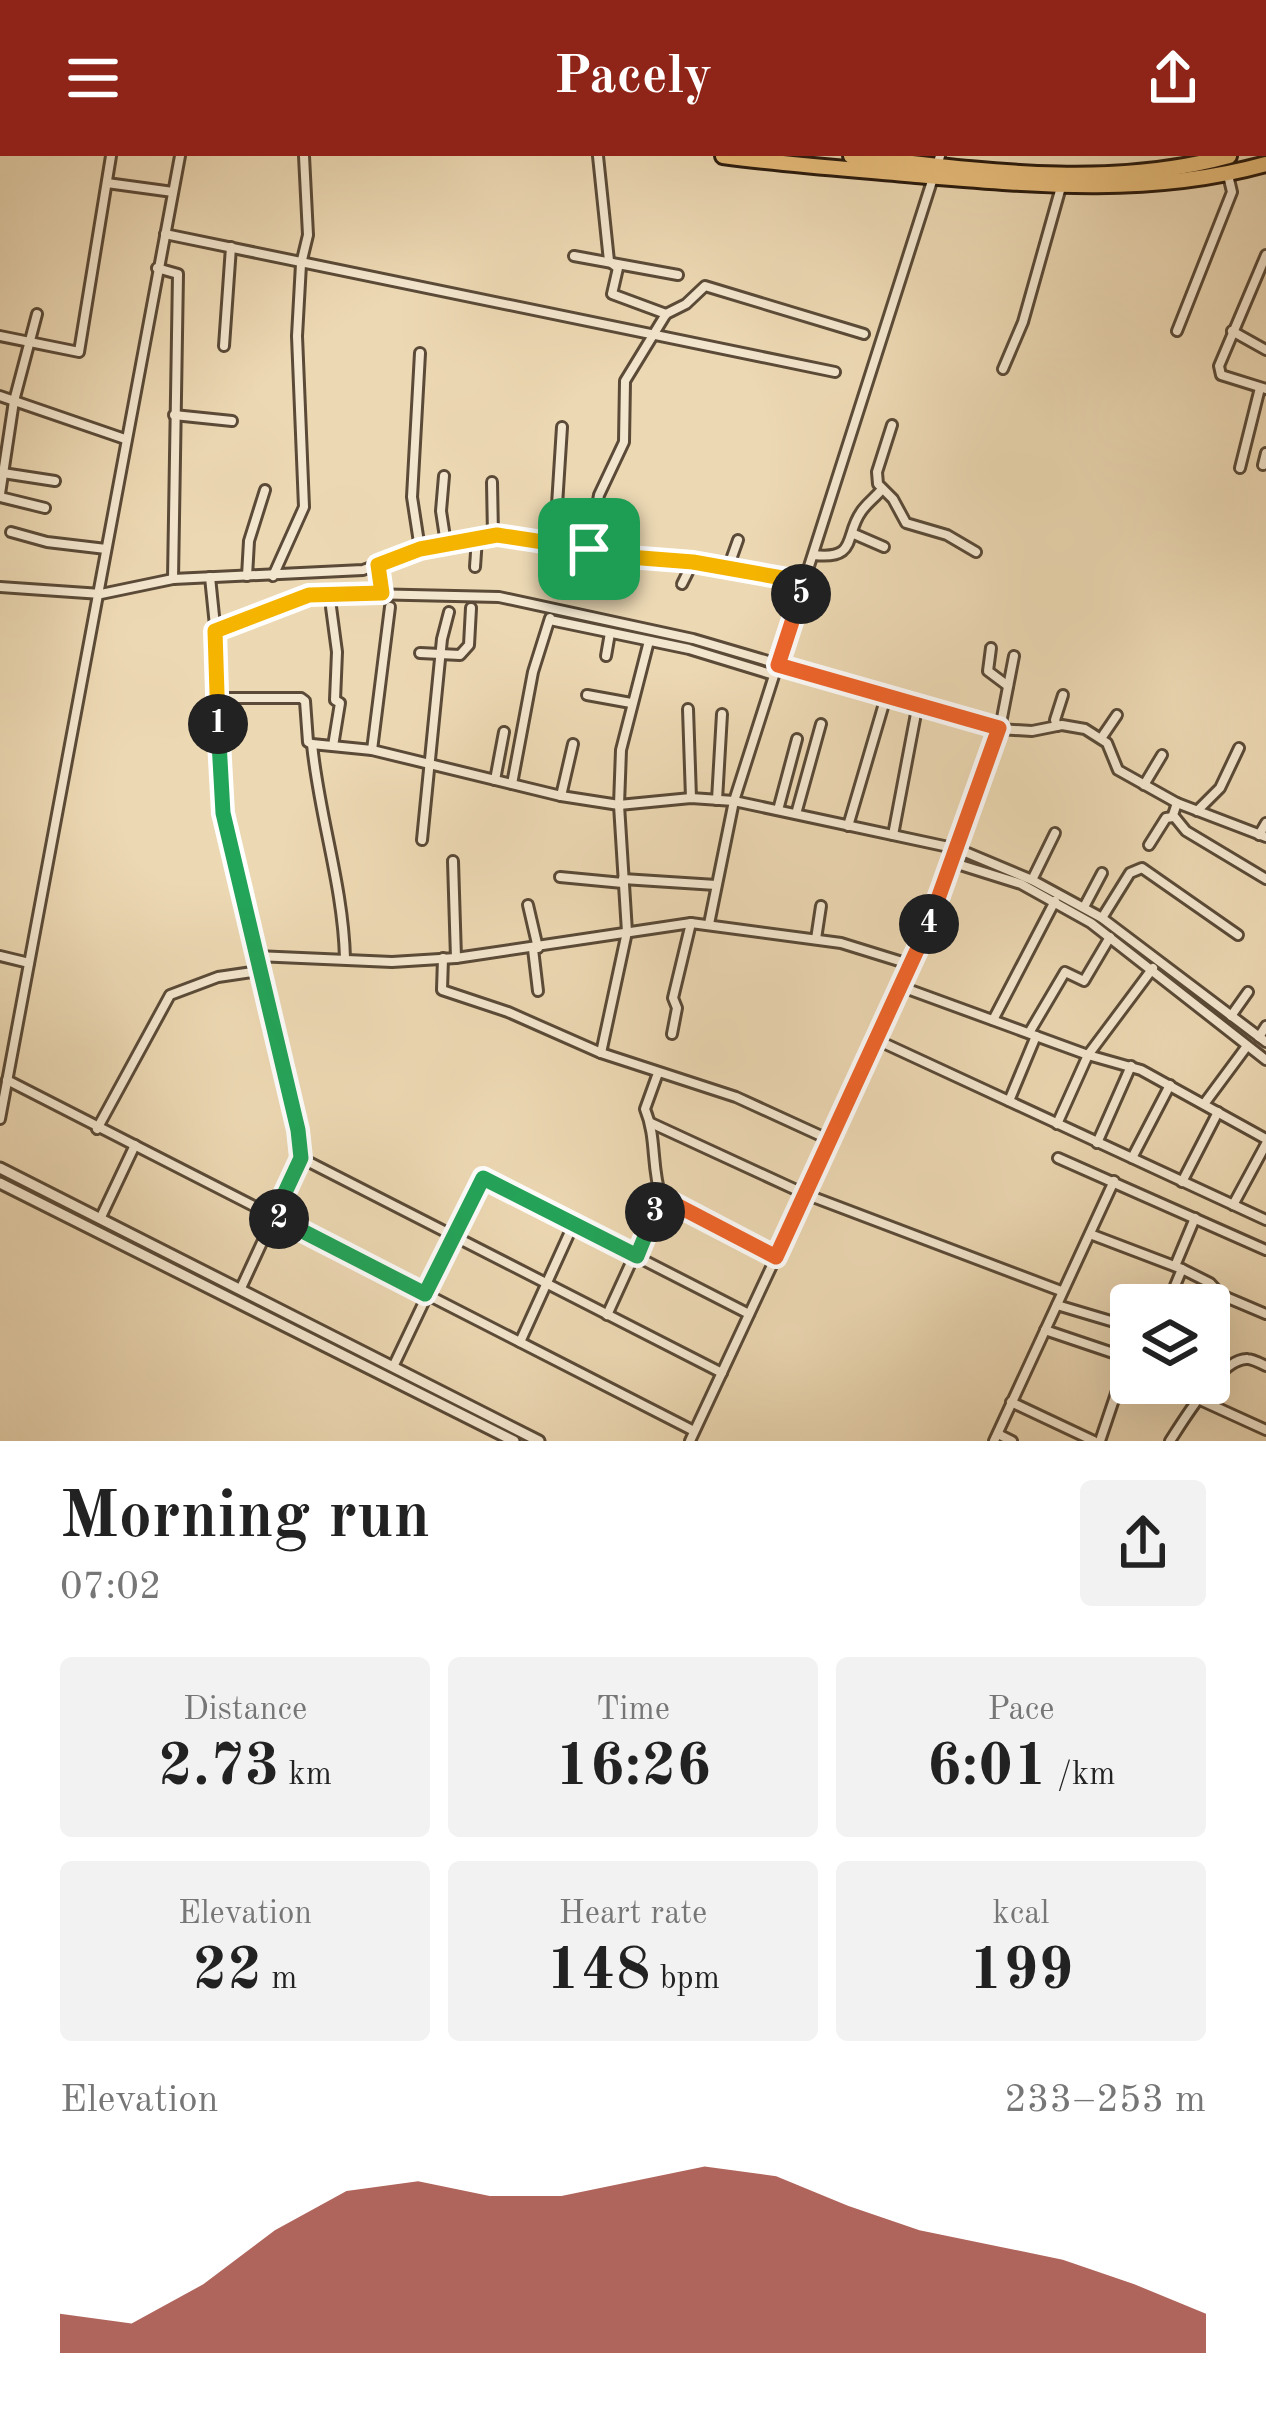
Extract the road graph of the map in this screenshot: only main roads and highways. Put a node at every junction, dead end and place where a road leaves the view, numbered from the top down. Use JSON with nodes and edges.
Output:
{"nodes":[{"id":1,"x":723,"y":156,"type":"edge"},
{"id":2,"x":851,"y":156,"type":"edge"},
{"id":3,"x":1229,"y":156,"type":"edge"},
{"id":4,"x":881,"y":158,"type":"edge"},
{"id":5,"x":1266,"y":164,"type":"edge"},
{"id":6,"x":937,"y":166,"type":"edge"},
{"id":7,"x":1062,"y":182,"type":"junction"}],
"edges":[{"from":1,"to":6,"type":"highway"},
{"from":2,"to":4,"type":"highway"},
{"from":3,"to":7,"type":"highway"},
{"from":4,"to":6,"type":"highway"},
{"from":5,"to":7,"type":"highway"},
{"from":6,"to":7,"type":"highway"}]}
